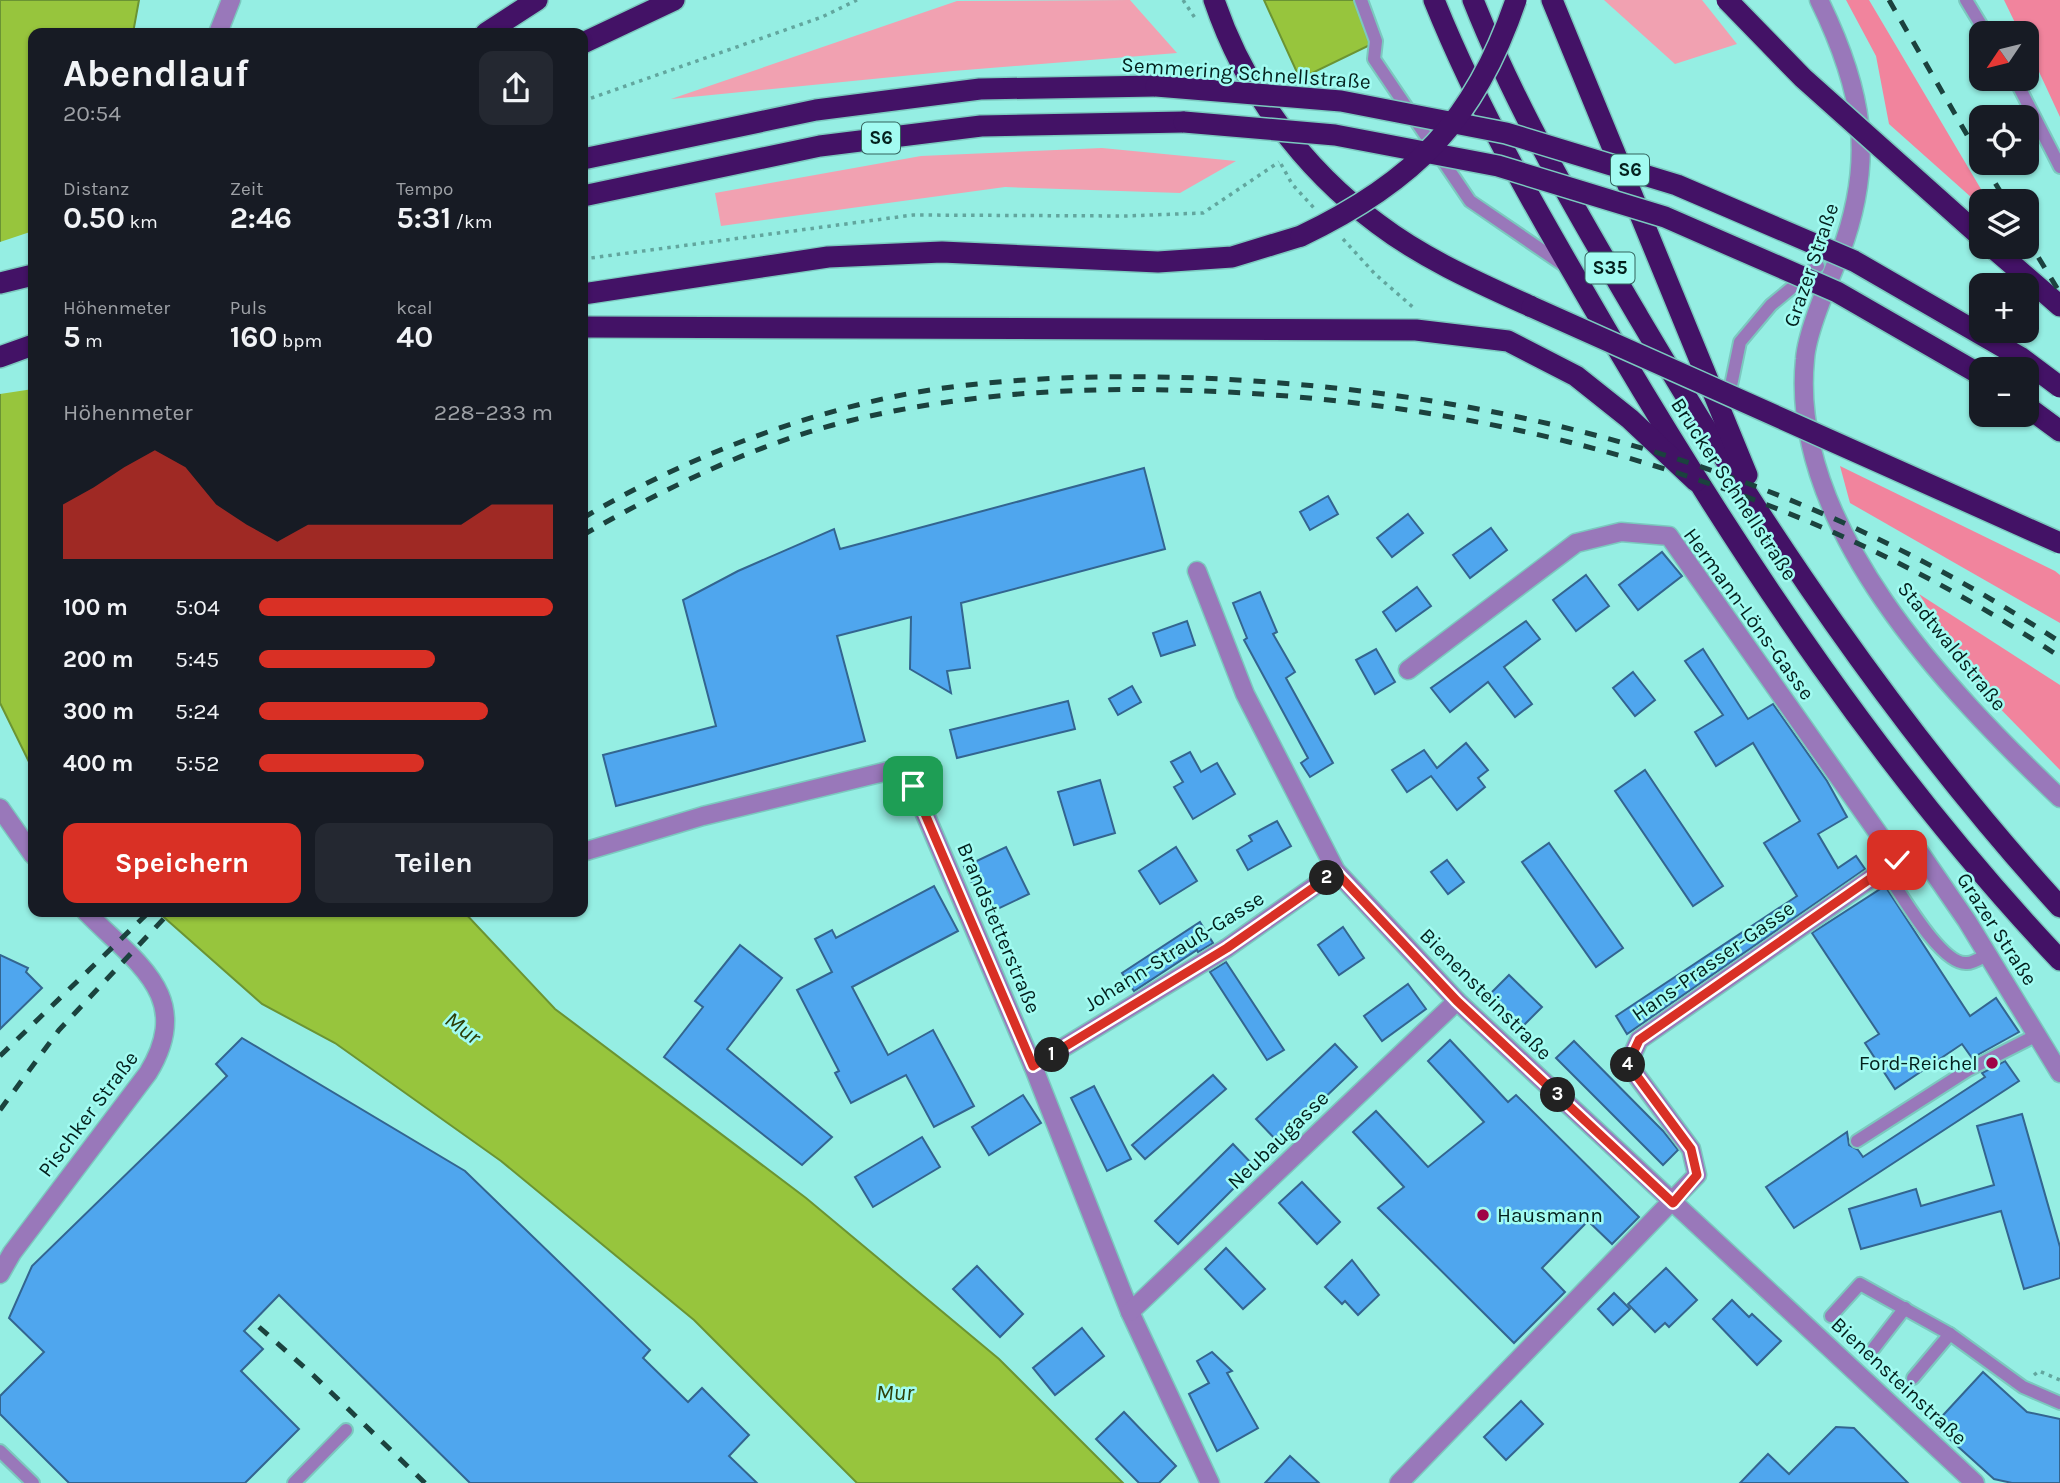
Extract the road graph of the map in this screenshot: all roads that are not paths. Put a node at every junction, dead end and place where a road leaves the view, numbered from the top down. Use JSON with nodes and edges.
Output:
{"nodes":[{"id":1,"x":231,"y":0,"type":"edge"},
{"id":2,"x":537,"y":0,"type":"edge"},
{"id":3,"x":674,"y":0,"type":"edge"},
{"id":4,"x":1214,"y":0,"type":"edge"},
{"id":5,"x":1361,"y":0,"type":"edge"},
{"id":6,"x":1434,"y":0,"type":"edge"},
{"id":7,"x":1473,"y":0,"type":"edge"},
{"id":8,"x":1516,"y":0,"type":"edge"},
{"id":9,"x":1552,"y":0,"type":"edge"},
{"id":10,"x":1727,"y":0,"type":"edge"},
{"id":11,"x":1819,"y":0,"type":"edge"},
{"id":12,"x":1966,"y":0,"type":"edge"},
{"id":13,"x":1979,"y":21,"type":"edge"},
{"id":14,"x":220,"y":28,"type":"edge"},
{"id":15,"x":494,"y":28,"type":"edge"},
{"id":16,"x":588,"y":41,"type":"edge"},
{"id":17,"x":2021,"y":91,"type":"edge"},
{"id":18,"x":588,"y":158,"type":"edge"},
{"id":19,"x":2060,"y":167,"type":"edge"},
{"id":20,"x":588,"y":195,"type":"edge"},
{"id":21,"x":1969,"y":226,"type":"edge"},
{"id":22,"x":2006,"y":259,"type":"edge"},
{"id":23,"x":1818,"y":266,"type":"dead end"},
{"id":24,"x":1572,"y":270,"type":"junction"},
{"id":25,"x":28,"y":275,"type":"edge"},
{"id":26,"x":0,"y":283,"type":"edge"},
{"id":27,"x":588,"y":293,"type":"edge"},
{"id":28,"x":2060,"y":306,"type":"edge"},
{"id":29,"x":588,"y":327,"type":"edge"},
{"id":30,"x":28,"y":347,"type":"edge"},
{"id":31,"x":0,"y":358,"type":"edge"},
{"id":32,"x":28,"y":360,"type":"edge"},
{"id":33,"x":1969,"y":368,"type":"edge"},
{"id":34,"x":2060,"y":387,"type":"edge"},
{"id":35,"x":2039,"y":416,"type":"edge"},
{"id":36,"x":1724,"y":418,"type":"junction"},
{"id":37,"x":2060,"y":431,"type":"edge"},
{"id":38,"x":1696,"y":481,"type":"junction"},
{"id":39,"x":1829,"y":506,"type":"joint"},
{"id":40,"x":1768,"y":526,"type":"junction"},
{"id":41,"x":2060,"y":543,"type":"edge"},
{"id":42,"x":1198,"y":571,"type":"dead end"},
{"id":43,"x":1408,"y":670,"type":"dead end"},
{"id":44,"x":2060,"y":797,"type":"edge"},
{"id":45,"x":0,"y":808,"type":"edge"},
{"id":46,"x":1916,"y":847,"type":"joint"},
{"id":47,"x":28,"y":848,"type":"edge"},
{"id":48,"x":588,"y":850,"type":"edge"},
{"id":49,"x":1891,"y":865,"type":"junction"},
{"id":50,"x":1336,"y":872,"type":"junction"},
{"id":51,"x":2060,"y":907,"type":"edge"},
{"id":52,"x":91,"y":917,"type":"edge"},
{"id":53,"x":1988,"y":954,"type":"junction"},
{"id":54,"x":2060,"y":960,"type":"edge"},
{"id":55,"x":1457,"y":1001,"type":"junction"},
{"id":56,"x":2037,"y":1035,"type":"junction"},
{"id":57,"x":1033,"y":1066,"type":"junction"},
{"id":58,"x":2060,"y":1073,"type":"edge"},
{"id":59,"x":1857,"y":1142,"type":"dead end"},
{"id":60,"x":1673,"y":1203,"type":"junction"},
{"id":61,"x":0,"y":1273,"type":"edge"},
{"id":62,"x":1905,"y":1308,"type":"junction"},
{"id":63,"x":1130,"y":1312,"type":"junction"},
{"id":64,"x":1831,"y":1316,"type":"dead end"},
{"id":65,"x":1950,"y":1334,"type":"junction"},
{"id":66,"x":1874,"y":1348,"type":"dead end"},
{"id":67,"x":1913,"y":1378,"type":"dead end"},
{"id":68,"x":2060,"y":1403,"type":"edge"},
{"id":69,"x":346,"y":1430,"type":"dead end"},
{"id":70,"x":0,"y":1451,"type":"edge"},
{"id":71,"x":33,"y":1483,"type":"edge"},
{"id":72,"x":295,"y":1483,"type":"edge"},
{"id":73,"x":1210,"y":1483,"type":"edge"},
{"id":74,"x":1399,"y":1483,"type":"edge"},
{"id":75,"x":1975,"y":1483,"type":"edge"}],
"edges":[{"from":1,"to":14,"type":"street"},
{"from":2,"to":15,"type":"highway"},
{"from":3,"to":16,"type":"highway"},
{"from":4,"to":41,"type":"highway","bridge":true},
{"from":5,"to":24,"type":"lane"},
{"from":6,"to":24,"type":"highway","name":"Brucker Schnellstraße","number":"S35"},
{"from":7,"to":40,"type":"highway","name":"Brucker Schnellstraße","number":"S35"},
{"from":8,"to":27,"type":"highway","bridge":true},
{"from":9,"to":36,"type":"highway"},
{"from":10,"to":21,"type":"highway","bridge":true},
{"from":11,"to":39,"type":"street","name":"Grazer Straße"},
{"from":12,"to":13,"type":"lane"},
{"from":17,"to":19,"type":"lane"},
{"from":18,"to":34,"type":"highway","name":"Semmering Schnellstraße","number":"S6","bridge":true},
{"from":20,"to":33,"type":"highway","number":"S6","bridge":true},
{"from":22,"to":28,"type":"highway"},
{"from":23,"to":36,"type":"lane"},
{"from":24,"to":38,"type":"highway","name":"Brucker Schnellstraße","number":"S35"},
{"from":25,"to":26,"type":"highway"},
{"from":29,"to":38,"type":"highway"},
{"from":30,"to":31,"type":"highway"},
{"from":31,"to":32,"type":"highway"},
{"from":35,"to":37,"type":"highway"},
{"from":36,"to":40,"type":"highway"},
{"from":38,"to":54,"type":"highway","name":"Brucker Schnellstraße","number":"S35"},
{"from":39,"to":44,"type":"street","name":"Stadtwaldstraße"},
{"from":40,"to":51,"type":"highway","name":"Brucker Schnellstraße","number":"S35"},
{"from":42,"to":50,"type":"street","name":"Bienensteinstraße"},
{"from":43,"to":49,"type":"street","name":"Hermann-Löns-Gasse"},
{"from":45,"to":47,"type":"street"},
{"from":46,"to":49,"type":"street","name":"Hans-Prasser-Gasse"},
{"from":46,"to":53,"type":"street","name":"Grazer Straße"},
{"from":48,"to":57,"type":"street","name":"Brandstetterstraße"},
{"from":49,"to":53,"type":"lane"},
{"from":49,"to":60,"type":"street","name":"Hans-Prasser-Gasse"},
{"from":50,"to":55,"type":"street","name":"Bienensteinstraße"},
{"from":50,"to":57,"type":"street","name":"Johann-Strauß-Gasse"},
{"from":52,"to":61,"type":"street","name":"Pischker Straße"},
{"from":53,"to":56,"type":"street","name":"Grazer Straße"},
{"from":55,"to":60,"type":"street","name":"Bienensteinstraße"},
{"from":55,"to":63,"type":"street","name":"Neubaugasse"},
{"from":56,"to":58,"type":"street","name":"Grazer Straße"},
{"from":56,"to":59,"type":"lane"},
{"from":57,"to":63,"type":"street","name":"Brandstetterstraße"},
{"from":60,"to":74,"type":"street","name":"Hans-Prasser-Gasse"},
{"from":60,"to":75,"type":"street","name":"Bienensteinstraße"},
{"from":62,"to":64,"type":"lane"},
{"from":62,"to":65,"type":"lane"},
{"from":62,"to":66,"type":"lane"},
{"from":63,"to":73,"type":"street","name":"Brandstetterstraße"},
{"from":65,"to":67,"type":"lane"},
{"from":65,"to":68,"type":"lane"},
{"from":69,"to":72,"type":"lane"},
{"from":70,"to":71,"type":"lane"}]}
